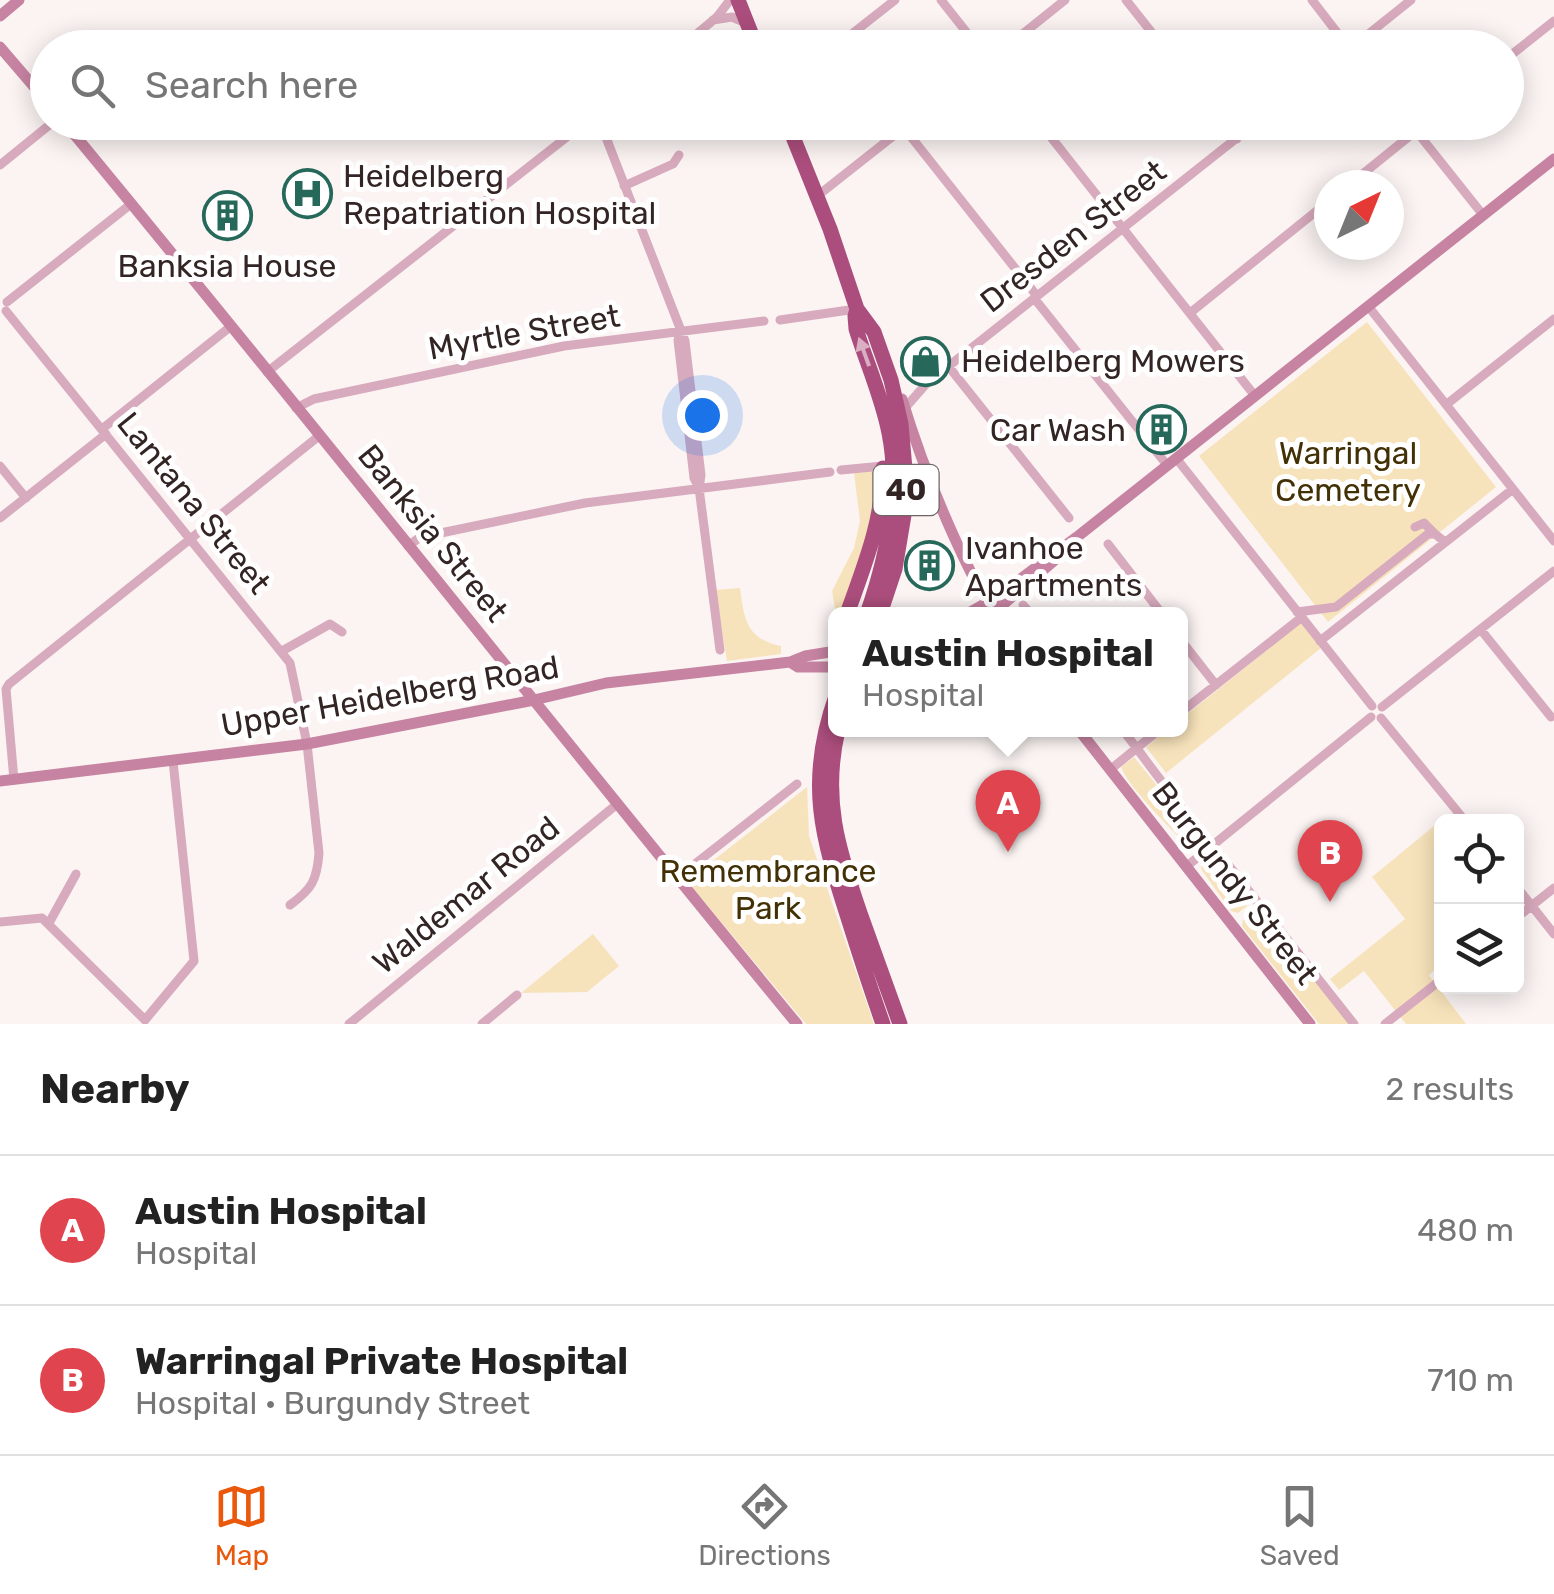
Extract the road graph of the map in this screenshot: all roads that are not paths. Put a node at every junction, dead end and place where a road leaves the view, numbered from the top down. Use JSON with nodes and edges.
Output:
{"nodes":[{"id":1,"x":19,"y":0,"type":"edge"},
{"id":2,"x":734,"y":0,"type":"edge"},
{"id":3,"x":896,"y":0,"type":"edge"},
{"id":4,"x":941,"y":0,"type":"edge"},
{"id":5,"x":1065,"y":0,"type":"edge"},
{"id":6,"x":1126,"y":0,"type":"edge"},
{"id":7,"x":1312,"y":0,"type":"edge"},
{"id":8,"x":1410,"y":0,"type":"edge"},
{"id":9,"x":1,"y":13,"type":"edge"},
{"id":10,"x":713,"y":20,"type":"junction"},
{"id":11,"x":1554,"y":20,"type":"edge"},
{"id":12,"x":748,"y":25,"type":"junction"},
{"id":13,"x":701,"y":30,"type":"edge"},
{"id":14,"x":750,"y":30,"type":"edge"},
{"id":15,"x":857,"y":30,"type":"edge"},
{"id":16,"x":965,"y":30,"type":"edge"},
{"id":17,"x":1028,"y":30,"type":"edge"},
{"id":18,"x":1150,"y":30,"type":"edge"},
{"id":19,"x":1336,"y":30,"type":"edge"},
{"id":20,"x":1372,"y":30,"type":"edge"},
{"id":21,"x":1524,"y":44,"type":"edge"},
{"id":22,"x":0,"y":47,"type":"edge"},
{"id":23,"x":30,"y":82,"type":"edge"},
{"id":24,"x":31,"y":140,"type":"edge"},
{"id":25,"x":79,"y":140,"type":"edge"},
{"id":26,"x":563,"y":140,"type":"edge"},
{"id":27,"x":607,"y":140,"type":"edge"},
{"id":28,"x":794,"y":140,"type":"edge"},
{"id":29,"x":888,"y":140,"type":"edge"},
{"id":30,"x":918,"y":140,"type":"edge"},
{"id":31,"x":1052,"y":140,"type":"edge"},
{"id":32,"x":1235,"y":140,"type":"edge"},
{"id":33,"x":1398,"y":140,"type":"edge"},
{"id":34,"x":1422,"y":140,"type":"edge"},
{"id":35,"x":680,"y":155,"type":"dead end"},
{"id":36,"x":1554,"y":158,"type":"edge"},
{"id":37,"x":0,"y":165,"type":"edge"},
{"id":38,"x":1365,"y":170,"type":"edge"},
{"id":39,"x":624,"y":186,"type":"junction"},
{"id":40,"x":816,"y":197,"type":"junction"},
{"id":41,"x":131,"y":204,"type":"junction"},
{"id":42,"x":1314,"y":213,"type":"edge"},
{"id":43,"x":1483,"y":215,"type":"junction"},
{"id":44,"x":1123,"y":230,"type":"junction"},
{"id":45,"x":1036,"y":297,"type":"junction"},
{"id":46,"x":1368,"y":306,"type":"junction"},
{"id":47,"x":3,"y":307,"type":"edge"},
{"id":48,"x":857,"y":309,"type":"junction"},
{"id":49,"x":1190,"y":312,"type":"junction"},
{"id":50,"x":1554,"y":319,"type":"edge"},
{"id":51,"x":780,"y":320,"type":"dead end"},
{"id":52,"x":764,"y":322,"type":"dead end"},
{"id":53,"x":230,"y":327,"type":"junction"},
{"id":54,"x":680,"y":332,"type":"junction"},
{"id":55,"x":886,"y":364,"type":"junction"},
{"id":56,"x":948,"y":367,"type":"junction"},
{"id":57,"x":267,"y":372,"type":"junction"},
{"id":58,"x":898,"y":387,"type":"junction"},
{"id":59,"x":920,"y":389,"type":"junction"},
{"id":60,"x":878,"y":394,"type":"junction"},
{"id":61,"x":1255,"y":396,"type":"junction"},
{"id":62,"x":1447,"y":404,"type":"junction"},
{"id":63,"x":296,"y":408,"type":"junction"},
{"id":64,"x":905,"y":408,"type":"junction"},
{"id":65,"x":104,"y":432,"type":"junction"},
{"id":66,"x":319,"y":436,"type":"junction"},
{"id":67,"x":1172,"y":462,"type":"junction"},
{"id":68,"x":0,"y":466,"type":"edge"},
{"id":69,"x":883,"y":466,"type":"junction"},
{"id":70,"x":699,"y":488,"type":"junction"},
{"id":71,"x":1513,"y":489,"type":"junction"},
{"id":72,"x":26,"y":498,"type":"junction"},
{"id":73,"x":1422,"y":514,"type":"dead end"},
{"id":74,"x":0,"y":518,"type":"edge"},
{"id":75,"x":1069,"y":518,"type":"dead end"},
{"id":76,"x":1415,"y":527,"type":"dead end"},
{"id":77,"x":1431,"y":529,"type":"junction"},
{"id":78,"x":1077,"y":536,"type":"junction"},
{"id":79,"x":191,"y":539,"type":"junction"},
{"id":80,"x":1445,"y":542,"type":"junction"},
{"id":81,"x":1554,"y":542,"type":"edge"},
{"id":82,"x":1108,"y":544,"type":"dead end"},
{"id":83,"x":408,"y":546,"type":"junction"},
{"id":84,"x":1554,"y":571,"type":"edge"},
{"id":85,"x":974,"y":578,"type":"junction"},
{"id":86,"x":1003,"y":592,"type":"junction"},
{"id":87,"x":1020,"y":599,"type":"junction"},
{"id":88,"x":849,"y":607,"type":"edge"},
{"id":89,"x":869,"y":607,"type":"edge"},
{"id":90,"x":882,"y":607,"type":"edge"},
{"id":91,"x":992,"y":607,"type":"edge"},
{"id":92,"x":996,"y":607,"type":"edge"},
{"id":93,"x":1003,"y":607,"type":"edge"},
{"id":94,"x":1026,"y":607,"type":"edge"},
{"id":95,"x":1157,"y":607,"type":"edge"},
{"id":96,"x":326,"y":613,"type":"dead end"},
{"id":97,"x":1300,"y":614,"type":"junction"},
{"id":98,"x":330,"y":624,"type":"junction"},
{"id":99,"x":1481,"y":630,"type":"junction"},
{"id":100,"x":342,"y":632,"type":"dead end"},
{"id":101,"x":1320,"y":641,"type":"junction"},
{"id":102,"x":1188,"y":649,"type":"edge"},
{"id":103,"x":720,"y":650,"type":"dead end"},
{"id":104,"x":282,"y":652,"type":"junction"},
{"id":105,"x":828,"y":652,"type":"edge"},
{"id":106,"x":810,"y":654,"type":"junction"},
{"id":107,"x":790,"y":662,"type":"junction"},
{"id":108,"x":828,"y":667,"type":"edge"},
{"id":109,"x":819,"y":668,"type":"junction"},
{"id":110,"x":1216,"y":685,"type":"junction"},
{"id":111,"x":534,"y":700,"type":"junction"},
{"id":112,"x":1188,"y":707,"type":"edge"},
{"id":113,"x":1376,"y":712,"type":"junction"},
{"id":114,"x":1551,"y":717,"type":"dead end"},
{"id":115,"x":828,"y":720,"type":"edge"},
{"id":116,"x":837,"y":737,"type":"edge"},
{"id":117,"x":1085,"y":737,"type":"edge"},
{"id":118,"x":1127,"y":737,"type":"edge"},
{"id":119,"x":1151,"y":737,"type":"edge"},
{"id":120,"x":307,"y":744,"type":"junction"},
{"id":121,"x":1136,"y":748,"type":"junction"},
{"id":122,"x":174,"y":761,"type":"junction"},
{"id":123,"x":1111,"y":768,"type":"junction"},
{"id":124,"x":14,"y":780,"type":"junction"},
{"id":125,"x":0,"y":781,"type":"edge"},
{"id":126,"x":797,"y":784,"type":"dead end"},
{"id":127,"x":616,"y":805,"type":"junction"},
{"id":128,"x":1459,"y":814,"type":"edge"},
{"id":129,"x":1210,"y":846,"type":"junction"},
{"id":130,"x":1226,"y":862,"type":"dead end"},
{"id":131,"x":1186,"y":866,"type":"junction"},
{"id":132,"x":76,"y":874,"type":"dead end"},
{"id":133,"x":676,"y":878,"type":"junction"},
{"id":134,"x":1554,"y":888,"type":"edge"},
{"id":135,"x":1524,"y":896,"type":"edge"},
{"id":136,"x":290,"y":905,"type":"dead end"},
{"id":137,"x":1532,"y":906,"type":"junction"},
{"id":138,"x":1524,"y":912,"type":"edge"},
{"id":139,"x":0,"y":922,"type":"edge"},
{"id":140,"x":49,"y":924,"type":"junction"},
{"id":141,"x":1554,"y":934,"type":"edge"},
{"id":142,"x":1434,"y":985,"type":"edge"},
{"id":143,"x":517,"y":994,"type":"dead end"},
{"id":144,"x":146,"y":1022,"type":"edge"},
{"id":145,"x":348,"y":1024,"type":"edge"},
{"id":146,"x":482,"y":1024,"type":"edge"},
{"id":147,"x":797,"y":1024,"type":"edge"},
{"id":148,"x":883,"y":1024,"type":"edge"},
{"id":149,"x":900,"y":1024,"type":"edge"},
{"id":150,"x":1310,"y":1024,"type":"edge"},
{"id":151,"x":1354,"y":1024,"type":"edge"},
{"id":152,"x":1385,"y":1024,"type":"edge"}],
"edges":[{"from":1,"to":9,"type":"main road"},
{"from":2,"to":10,"type":"street"},
{"from":2,"to":12,"type":"highway"},
{"from":3,"to":15,"type":"street"},
{"from":4,"to":16,"type":"street"},
{"from":5,"to":17,"type":"street"},
{"from":6,"to":18,"type":"street"},
{"from":7,"to":19,"type":"street"},
{"from":8,"to":20,"type":"street"},
{"from":10,"to":12,"type":"street"},
{"from":10,"to":13,"type":"street"},
{"from":11,"to":21,"type":"street"},
{"from":12,"to":14,"type":"highway"},
{"from":22,"to":23,"type":"main road"},
{"from":24,"to":37,"type":"street"},
{"from":25,"to":41,"type":"main road","name":"Banksia Street"},
{"from":26,"to":57,"type":"street"},
{"from":27,"to":39,"type":"street"},
{"from":28,"to":40,"type":"highway","number":"40"},
{"from":29,"to":40,"type":"street"},
{"from":30,"to":45,"type":"street"},
{"from":31,"to":44,"type":"street"},
{"from":32,"to":44,"type":"street","name":"Dresden Street"},
{"from":33,"to":38,"type":"street"},
{"from":34,"to":43,"type":"street"},
{"from":35,"to":39,"type":"street"},
{"from":36,"to":43,"type":"main road"},
{"from":39,"to":54,"type":"street"},
{"from":40,"to":48,"type":"highway","number":"40"},
{"from":41,"to":47,"type":"street"},
{"from":41,"to":53,"type":"main road","name":"Banksia Street"},
{"from":42,"to":49,"type":"street"},
{"from":43,"to":46,"type":"main road"},
{"from":44,"to":45,"type":"street","name":"Dresden Street"},
{"from":44,"to":49,"type":"street"},
{"from":45,"to":56,"type":"street","name":"Dresden Street"},
{"from":45,"to":67,"type":"street"},
{"from":46,"to":61,"type":"main road"},
{"from":46,"to":62,"type":"street"},
{"from":47,"to":65,"type":"street","name":"Lantana Street"},
{"from":48,"to":51,"type":"street"},
{"from":48,"to":55,"type":"highway","number":"40"},
{"from":60,"to":48,"type":"highway","number":"40","one_way":true},
{"from":49,"to":61,"type":"street"},
{"from":50,"to":62,"type":"street"},
{"from":52,"to":54,"type":"street","name":"Myrtle Street"},
{"from":53,"to":57,"type":"main road","name":"Banksia Street"},
{"from":53,"to":65,"type":"street"},
{"from":54,"to":63,"type":"street","name":"Myrtle Street"},
{"from":54,"to":70,"type":"street"},
{"from":55,"to":58,"type":"main road"},
{"from":55,"to":90,"type":"highway","number":"40"},
{"from":56,"to":59,"type":"street","name":"Dresden Street"},
{"from":56,"to":75,"type":"street"},
{"from":57,"to":63,"type":"main road","name":"Banksia Street"},
{"from":58,"to":59,"type":"street"},
{"from":58,"to":64,"type":"main road"},
{"from":59,"to":64,"type":"street","name":"Dresden Street"},
{"from":60,"to":69,"type":"highway"},
{"from":60,"to":89,"type":"highway","number":"40"},
{"from":61,"to":67,"type":"main road"},
{"from":62,"to":71,"type":"street"},
{"from":63,"to":66,"type":"main road","name":"Banksia Street"},
{"from":64,"to":85,"type":"main road"},
{"from":65,"to":72,"type":"street"},
{"from":65,"to":79,"type":"street","name":"Lantana Street"},
{"from":66,"to":79,"type":"street"},
{"from":66,"to":83,"type":"main road","name":"Banksia Street"},
{"from":67,"to":78,"type":"main road"},
{"from":67,"to":97,"type":"street"},
{"from":68,"to":72,"type":"street"},
{"from":69,"to":70,"type":"street"},
{"from":69,"to":88,"type":"highway"},
{"from":70,"to":83,"type":"street"},
{"from":70,"to":103,"type":"street"},
{"from":71,"to":80,"type":"street"},
{"from":71,"to":81,"type":"street"},
{"from":72,"to":74,"type":"street"},
{"from":73,"to":77,"type":"street"},
{"from":76,"to":77,"type":"street"},
{"from":77,"to":80,"type":"street"},
{"from":77,"to":97,"type":"street"},
{"from":78,"to":86,"type":"main road"},
{"from":78,"to":87,"type":"main road"},
{"from":79,"to":104,"type":"street","name":"Lantana Street"},
{"from":79,"to":124,"type":"street"},
{"from":80,"to":101,"type":"street"},
{"from":82,"to":95,"type":"street"},
{"from":83,"to":111,"type":"main road","name":"Banksia Street"},
{"from":84,"to":99,"type":"street"},
{"from":85,"to":86,"type":"main road"},
{"from":85,"to":91,"type":"main road"},
{"from":86,"to":92,"type":"main road"},
{"from":87,"to":93,"type":"main road"},
{"from":87,"to":94,"type":"street"},
{"from":96,"to":98,"type":"street"},
{"from":97,"to":101,"type":"street"},
{"from":97,"to":110,"type":"street"},
{"from":98,"to":100,"type":"street"},
{"from":98,"to":104,"type":"street"},
{"from":99,"to":113,"type":"street"},
{"from":99,"to":114,"type":"street"},
{"from":101,"to":113,"type":"street"},
{"from":102,"to":110,"type":"street"},
{"from":104,"to":120,"type":"street","name":"Lantana Street"},
{"from":105,"to":106,"type":"main road","name":"Upper Heidelberg Road"},
{"from":106,"to":107,"type":"main road","name":"Upper Heidelberg Road"},
{"from":106,"to":109,"type":"main road"},
{"from":107,"to":109,"type":"main road","name":"Upper Heidelberg Road"},
{"from":107,"to":111,"type":"main road","name":"Upper Heidelberg Road"},
{"from":108,"to":109,"type":"main road","name":"Upper Heidelberg Road"},
{"from":110,"to":112,"type":"street"},
{"from":111,"to":120,"type":"main road","name":"Upper Heidelberg Road"},
{"from":111,"to":127,"type":"main road","name":"Banksia Street"},
{"from":113,"to":128,"type":"street"},
{"from":113,"to":129,"type":"street"},
{"from":115,"to":148,"type":"highway"},
{"from":116,"to":149,"type":"highway"},
{"from":117,"to":123,"type":"main road","name":"Burgundy Street"},
{"from":118,"to":121,"type":"street","name":"Burgundy Street"},
{"from":119,"to":121,"type":"street"},
{"from":120,"to":122,"type":"main road","name":"Upper Heidelberg Road"},
{"from":120,"to":136,"type":"street","name":"Lantana Street"},
{"from":121,"to":123,"type":"street"},
{"from":121,"to":129,"type":"street","name":"Burgundy Street"},
{"from":122,"to":124,"type":"main road","name":"Upper Heidelberg Road"},
{"from":122,"to":144,"type":"street"},
{"from":123,"to":131,"type":"main road","name":"Burgundy Street"},
{"from":124,"to":125,"type":"main road","name":"Upper Heidelberg Road"},
{"from":126,"to":133,"type":"street"},
{"from":127,"to":133,"type":"main road","name":"Banksia Street"},
{"from":127,"to":145,"type":"street","name":"Waldemar Road"},
{"from":129,"to":131,"type":"street"},
{"from":130,"to":151,"type":"street","name":"Burgundy Street"},
{"from":131,"to":150,"type":"main road","name":"Burgundy Street"},
{"from":132,"to":140,"type":"street"},
{"from":133,"to":147,"type":"main road","name":"Banksia Street"},
{"from":134,"to":137,"type":"street"},
{"from":135,"to":137,"type":"street"},
{"from":137,"to":138,"type":"street"},
{"from":137,"to":141,"type":"street"},
{"from":139,"to":140,"type":"street"},
{"from":140,"to":144,"type":"street"},
{"from":142,"to":152,"type":"street"},
{"from":143,"to":146,"type":"street"}]}
